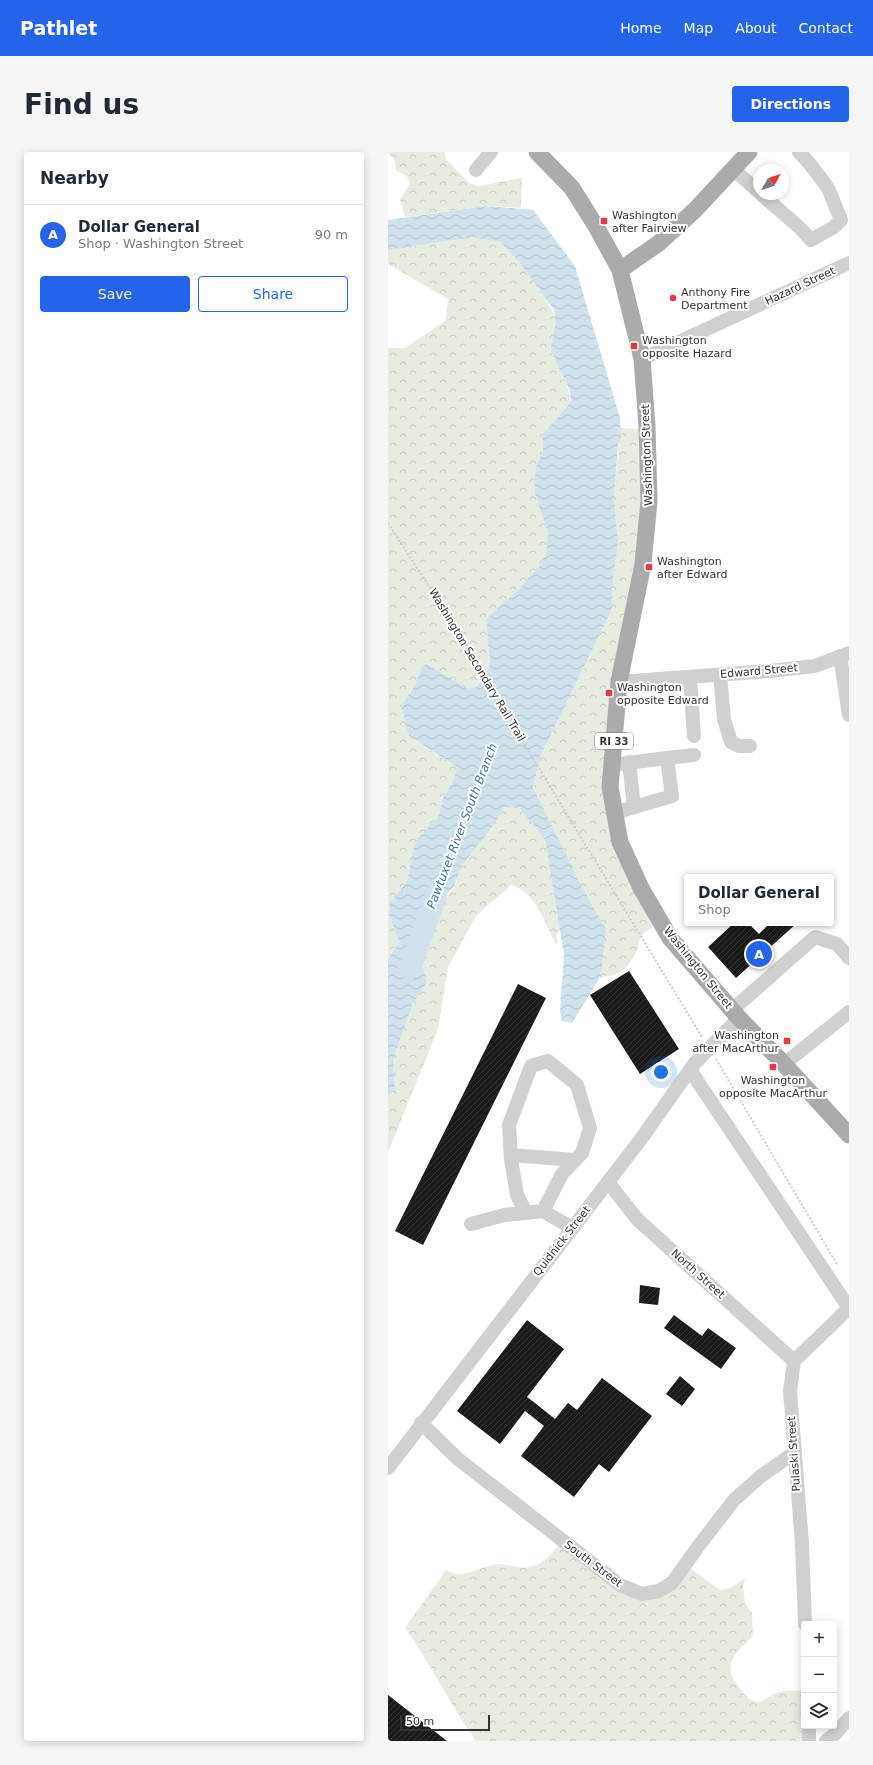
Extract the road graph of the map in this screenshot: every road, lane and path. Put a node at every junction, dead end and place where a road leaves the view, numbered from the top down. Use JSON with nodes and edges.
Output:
{"nodes":[{"id":1,"x":491,"y":152,"type":"edge"},
{"id":2,"x":537,"y":152,"type":"edge"},
{"id":3,"x":749,"y":152,"type":"edge"},
{"id":4,"x":799,"y":152,"type":"edge"},
{"id":5,"x":733,"y":169,"type":"junction"},
{"id":6,"x":476,"y":170,"type":"dead end"},
{"id":7,"x":753,"y":187,"type":"edge"},
{"id":8,"x":768,"y":200,"type":"edge"},
{"id":9,"x":849,"y":263,"type":"edge"},
{"id":10,"x":620,"y":270,"type":"junction"},
{"id":11,"x":642,"y":359,"type":"junction"},
{"id":12,"x":388,"y":522,"type":"edge"},
{"id":13,"x":845,"y":654,"type":"edge"},
{"id":14,"x":720,"y":675,"type":"junction"},
{"id":15,"x":690,"y":677,"type":"junction"},
{"id":16,"x":619,"y":682,"type":"junction"},
{"id":17,"x":849,"y":715,"type":"edge"},
{"id":18,"x":694,"y":736,"type":"dead end"},
{"id":19,"x":750,"y":746,"type":"dead end"},
{"id":20,"x":694,"y":755,"type":"dead end"},
{"id":21,"x":667,"y":758,"type":"junction"},
{"id":22,"x":629,"y":762,"type":"junction"},
{"id":23,"x":612,"y":764,"type":"junction"},
{"id":24,"x":634,"y":807,"type":"junction"},
{"id":25,"x":564,"y":808,"type":"dead end"},
{"id":26,"x":614,"y":812,"type":"junction"},
{"id":27,"x":849,"y":958,"type":"edge"},
{"id":28,"x":849,"y":1012,"type":"edge"},
{"id":29,"x":736,"y":1014,"type":"junction"},
{"id":30,"x":784,"y":1064,"type":"junction"},
{"id":31,"x":690,"y":1070,"type":"junction"},
{"id":32,"x":849,"y":1136,"type":"edge"},
{"id":33,"x":511,"y":1155,"type":"junction"},
{"id":34,"x":576,"y":1160,"type":"junction"},
{"id":35,"x":608,"y":1182,"type":"junction"},
{"id":36,"x":543,"y":1211,"type":"junction"},
{"id":37,"x":526,"y":1213,"type":"junction"},
{"id":38,"x":472,"y":1224,"type":"dead end"},
{"id":39,"x":572,"y":1228,"type":"junction"},
{"id":40,"x":849,"y":1308,"type":"edge"},
{"id":41,"x":794,"y":1362,"type":"junction"},
{"id":42,"x":421,"y":1423,"type":"junction"},
{"id":43,"x":794,"y":1453,"type":"junction"},
{"id":44,"x":388,"y":1468,"type":"edge"},
{"id":45,"x":805,"y":1621,"type":"edge"},
{"id":46,"x":849,"y":1718,"type":"edge"},
{"id":47,"x":809,"y":1729,"type":"edge"},
{"id":48,"x":808,"y":1741,"type":"edge"},
{"id":49,"x":826,"y":1741,"type":"edge"}],
"edges":[{"from":1,"to":6,"type":"street"},
{"from":2,"to":10,"type":"main road","name":"Washington Street","number":"RI 33"},
{"from":3,"to":5,"type":"main road"},
{"from":4,"to":8,"type":"street"},
{"from":5,"to":7,"type":"street"},
{"from":5,"to":10,"type":"main road"},
{"from":9,"to":11,"type":"street","name":"Hazard Street"},
{"from":10,"to":11,"type":"main road","name":"Washington Street","number":"RI 33"},
{"from":11,"to":16,"type":"main road","name":"Washington Street","number":"RI 33"},
{"from":12,"to":25,"type":"path","name":"Washington Secondary Rail Trail"},
{"from":13,"to":14,"type":"street","name":"Edward Street"},
{"from":13,"to":17,"type":"street"},
{"from":14,"to":15,"type":"street","name":"Edward Street"},
{"from":14,"to":19,"type":"street"},
{"from":15,"to":16,"type":"street","name":"Edward Street"},
{"from":15,"to":18,"type":"street"},
{"from":16,"to":23,"type":"main road","name":"Washington Street","number":"RI 33"},
{"from":20,"to":21,"type":"street"},
{"from":21,"to":22,"type":"street"},
{"from":21,"to":24,"type":"street"},
{"from":22,"to":23,"type":"street"},
{"from":22,"to":24,"type":"street"},
{"from":23,"to":26,"type":"main road","name":"Washington Street","number":"RI 33"},
{"from":24,"to":26,"type":"street"},
{"from":26,"to":29,"type":"main road","name":"Washington Street","number":"RI 33"},
{"from":27,"to":29,"type":"street","name":"Quidnick Street"},
{"from":28,"to":30,"type":"street"},
{"from":29,"to":30,"type":"main road","name":"Washington Street","number":"RI 33"},
{"from":29,"to":31,"type":"street","name":"Quidnick Street"},
{"from":30,"to":32,"type":"main road","name":"Washington Street","number":"RI 33"},
{"from":31,"to":35,"type":"street","name":"Quidnick Street"},
{"from":31,"to":40,"type":"street"},
{"from":33,"to":34,"type":"street"},
{"from":33,"to":34,"type":"street"},
{"from":33,"to":37,"type":"street"},
{"from":34,"to":36,"type":"street"},
{"from":35,"to":39,"type":"street","name":"Quidnick Street"},
{"from":35,"to":41,"type":"street","name":"North Street"},
{"from":36,"to":37,"type":"street"},
{"from":36,"to":39,"type":"street"},
{"from":37,"to":38,"type":"street"},
{"from":39,"to":42,"type":"street","name":"Quidnick Street"},
{"from":40,"to":41,"type":"street"},
{"from":41,"to":43,"type":"street","name":"Pulaski Street"},
{"from":42,"to":43,"type":"street","name":"South Street"},
{"from":42,"to":44,"type":"street","name":"Quidnick Street"},
{"from":43,"to":45,"type":"street","name":"Pulaski Street"},
{"from":46,"to":49,"type":"street"},
{"from":47,"to":48,"type":"street"}]}
